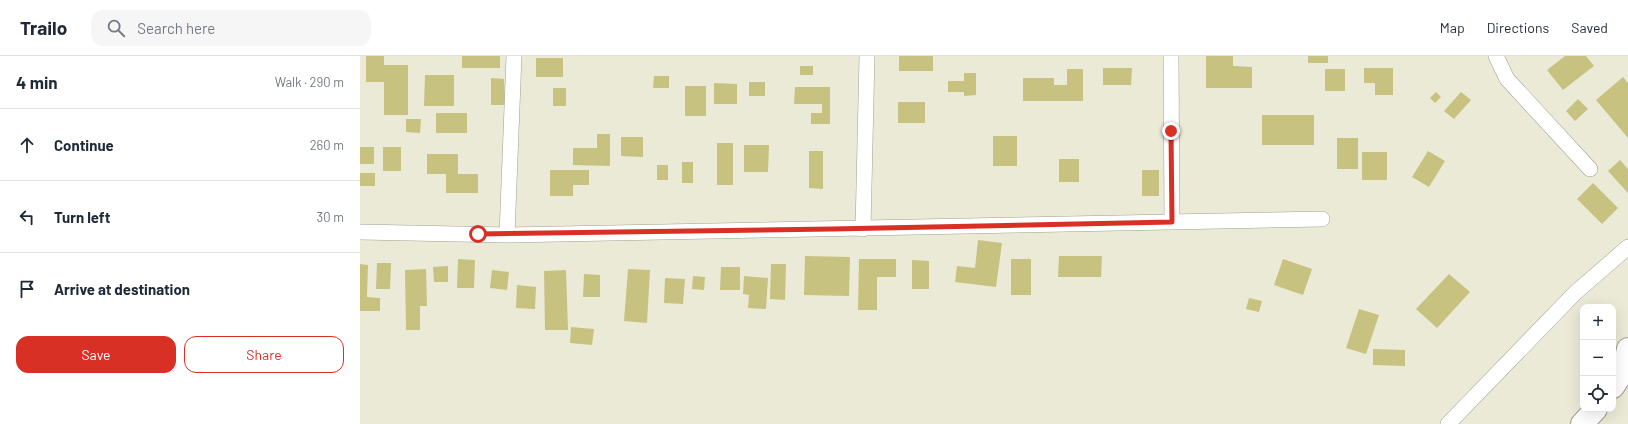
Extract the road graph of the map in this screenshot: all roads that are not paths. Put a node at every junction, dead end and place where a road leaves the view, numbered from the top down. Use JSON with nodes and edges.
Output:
{"nodes":[{"id":1,"x":514,"y":56,"type":"edge"},
{"id":2,"x":867,"y":56,"type":"edge"},
{"id":3,"x":1171,"y":56,"type":"edge"},
{"id":4,"x":1496,"y":56,"type":"edge"},
{"id":5,"x":1590,"y":169,"type":"dead end"},
{"id":6,"x":1322,"y":219,"type":"dead end"},
{"id":7,"x":1172,"y":222,"type":"junction"},
{"id":8,"x":863,"y":229,"type":"junction"},
{"id":9,"x":360,"y":232,"type":"edge"},
{"id":10,"x":507,"y":235,"type":"junction"},
{"id":11,"x":1628,"y":247,"type":"edge"},
{"id":12,"x":1628,"y":349,"type":"edge"},
{"id":13,"x":1616,"y":382,"type":"edge"},
{"id":14,"x":1593,"y":412,"type":"edge"},
{"id":15,"x":1448,"y":424,"type":"edge"},
{"id":16,"x":1582,"y":424,"type":"edge"}],
"edges":[{"from":1,"to":10,"type":"street"},
{"from":2,"to":8,"type":"street"},
{"from":3,"to":7,"type":"street"},
{"from":4,"to":5,"type":"street"},
{"from":6,"to":7,"type":"street"},
{"from":7,"to":8,"type":"street"},
{"from":8,"to":10,"type":"street"},
{"from":9,"to":10,"type":"street"},
{"from":11,"to":15,"type":"street"},
{"from":12,"to":13,"type":"highway"},
{"from":14,"to":16,"type":"highway"}]}
